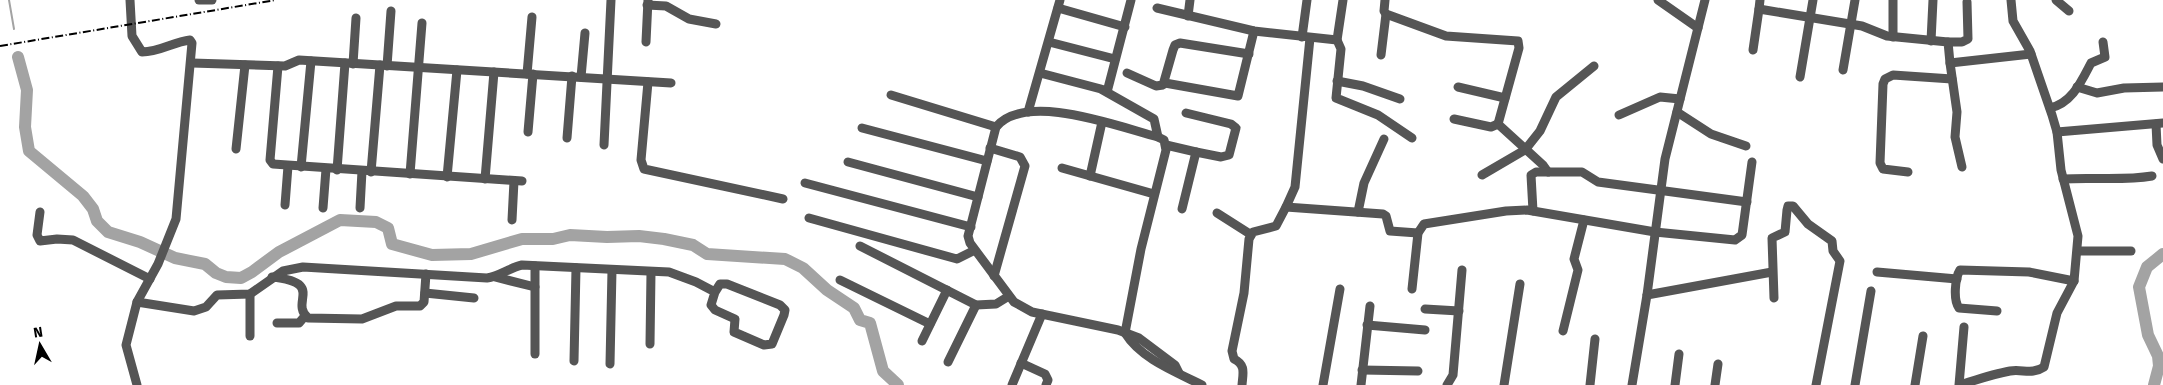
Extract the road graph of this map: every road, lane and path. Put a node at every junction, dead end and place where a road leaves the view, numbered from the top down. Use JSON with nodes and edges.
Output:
{"nodes":[{"id":1,"x":130,"y":0,"type":"edge"},
{"id":2,"x":199,"y":0,"type":"edge"},
{"id":3,"x":212,"y":0,"type":"edge"},
{"id":4,"x":611,"y":0,"type":"edge"},
{"id":5,"x":1131,"y":0,"type":"edge"},
{"id":6,"x":1190,"y":0,"type":"edge"},
{"id":7,"x":1307,"y":0,"type":"edge"},
{"id":8,"x":1343,"y":0,"type":"edge"},
{"id":9,"x":1385,"y":0,"type":"edge"},
{"id":10,"x":1658,"y":0,"type":"edge"},
{"id":11,"x":1705,"y":0,"type":"edge"},
{"id":12,"x":1812,"y":0,"type":"edge"},
{"id":13,"x":1855,"y":0,"type":"edge"},
{"id":14,"x":1893,"y":0,"type":"edge"},
{"id":15,"x":1933,"y":0,"type":"edge"},
{"id":16,"x":2011,"y":0,"type":"edge"},
{"id":17,"x":2056,"y":0,"type":"edge"},
{"id":18,"x":648,"y":2,"type":"edge"},
{"id":19,"x":1966,"y":2,"type":"dead end"},
{"id":20,"x":1059,"y":4,"type":"edge"},
{"id":21,"x":1759,"y":5,"type":"edge"},
{"id":22,"x":1156,"y":8,"type":"dead end"},
{"id":23,"x":391,"y":11,"type":"dead end"},
{"id":24,"x":2069,"y":11,"type":"dead end"},
{"id":25,"x":1386,"y":14,"type":"junction"},
{"id":26,"x":1188,"y":16,"type":"junction"},
{"id":27,"x":532,"y":17,"type":"dead end"},
{"id":28,"x":356,"y":18,"type":"dead end"},
{"id":29,"x":1810,"y":18,"type":"junction"},
{"id":30,"x":422,"y":23,"type":"dead end"},
{"id":31,"x":716,"y":24,"type":"dead end"},
{"id":32,"x":1852,"y":24,"type":"junction"},
{"id":33,"x":1125,"y":27,"type":"junction"},
{"id":34,"x":1698,"y":28,"type":"junction"},
{"id":35,"x":1254,"y":31,"type":"junction"},
{"id":36,"x":584,"y":34,"type":"dead end"},
{"id":37,"x":1306,"y":37,"type":"junction"},
{"id":38,"x":1893,"y":37,"type":"junction"},
{"id":39,"x":1336,"y":40,"type":"junction"},
{"id":40,"x":1931,"y":41,"type":"junction"},
{"id":41,"x":646,"y":42,"type":"dead end"},
{"id":42,"x":1049,"y":42,"type":"junction"},
{"id":43,"x":1948,"y":42,"type":"junction"},
{"id":44,"x":2103,"y":42,"type":"dead end"},
{"id":45,"x":1753,"y":50,"type":"dead end"},
{"id":46,"x":1249,"y":54,"type":"junction"},
{"id":47,"x":2031,"y":54,"type":"junction"},
{"id":48,"x":1380,"y":55,"type":"dead end"},
{"id":49,"x":1115,"y":59,"type":"junction"},
{"id":50,"x":311,"y":61,"type":"junction"},
{"id":51,"x":192,"y":63,"type":"junction"},
{"id":52,"x":1950,"y":63,"type":"junction"},
{"id":53,"x":349,"y":64,"type":"junction"},
{"id":54,"x":245,"y":65,"type":"junction"},
{"id":55,"x":278,"y":66,"type":"junction"},
{"id":56,"x":384,"y":66,"type":"junction"},
{"id":57,"x":1594,"y":66,"type":"dead end"},
{"id":58,"x":419,"y":68,"type":"junction"},
{"id":59,"x":457,"y":70,"type":"junction"},
{"id":60,"x":1843,"y":70,"type":"dead end"},
{"id":61,"x":494,"y":72,"type":"junction"},
{"id":62,"x":1040,"y":73,"type":"junction"},
{"id":63,"x":1127,"y":73,"type":"dead end"},
{"id":64,"x":530,"y":74,"type":"junction"},
{"id":65,"x":577,"y":77,"type":"junction"},
{"id":66,"x":1800,"y":77,"type":"dead end"},
{"id":67,"x":607,"y":79,"type":"junction"},
{"id":68,"x":1952,"y":79,"type":"junction"},
{"id":69,"x":1338,"y":81,"type":"junction"},
{"id":70,"x":648,"y":82,"type":"junction"},
{"id":71,"x":671,"y":83,"type":"dead end"},
{"id":72,"x":1165,"y":83,"type":"junction"},
{"id":73,"x":1458,"y":87,"type":"dead end"},
{"id":74,"x":2077,"y":87,"type":"junction"},
{"id":75,"x":2163,"y":87,"type":"edge"},
{"id":76,"x":1107,"y":92,"type":"junction"},
{"id":77,"x":891,"y":95,"type":"dead end"},
{"id":78,"x":1505,"y":98,"type":"junction"},
{"id":79,"x":1400,"y":99,"type":"dead end"},
{"id":80,"x":1680,"y":99,"type":"junction"},
{"id":81,"x":2050,"y":108,"type":"junction"},
{"id":82,"x":1028,"y":112,"type":"junction"},
{"id":83,"x":1677,"y":112,"type":"junction"},
{"id":84,"x":1186,"y":113,"type":"dead end"},
{"id":85,"x":1619,"y":115,"type":"dead end"},
{"id":86,"x":1454,"y":119,"type":"dead end"},
{"id":87,"x":1102,"y":122,"type":"junction"},
{"id":88,"x":1498,"y":124,"type":"junction"},
{"id":89,"x":2160,"y":124,"type":"edge"},
{"id":90,"x":996,"y":127,"type":"junction"},
{"id":91,"x":862,"y":128,"type":"dead end"},
{"id":92,"x":528,"y":132,"type":"dead end"},
{"id":93,"x":2057,"y":132,"type":"junction"},
{"id":94,"x":1158,"y":137,"type":"junction"},
{"id":95,"x":567,"y":138,"type":"dead end"},
{"id":96,"x":1384,"y":138,"type":"dead end"},
{"id":97,"x":1412,"y":138,"type":"dead end"},
{"id":98,"x":604,"y":145,"type":"dead end"},
{"id":99,"x":1166,"y":145,"type":"junction"},
{"id":100,"x":1746,"y":146,"type":"dead end"},
{"id":101,"x":990,"y":148,"type":"junction"},
{"id":102,"x":236,"y":149,"type":"dead end"},
{"id":103,"x":1525,"y":150,"type":"junction"},
{"id":104,"x":1196,"y":152,"type":"junction"},
{"id":105,"x":2163,"y":159,"type":"edge"},
{"id":106,"x":987,"y":161,"type":"junction"},
{"id":107,"x":848,"y":162,"type":"dead end"},
{"id":108,"x":1752,"y":162,"type":"dead end"},
{"id":109,"x":288,"y":166,"type":"junction"},
{"id":110,"x":301,"y":167,"type":"junction"},
{"id":111,"x":1962,"y":167,"type":"dead end"},
{"id":112,"x":1062,"y":168,"type":"dead end"},
{"id":113,"x":326,"y":169,"type":"junction"},
{"id":114,"x":337,"y":170,"type":"junction"},
{"id":115,"x":366,"y":172,"type":"junction"},
{"id":116,"x":1548,"y":172,"type":"junction"},
{"id":117,"x":1908,"y":172,"type":"dead end"},
{"id":118,"x":410,"y":174,"type":"junction"},
{"id":119,"x":1482,"y":175,"type":"dead end"},
{"id":120,"x":447,"y":176,"type":"junction"},
{"id":121,"x":1090,"y":176,"type":"junction"},
{"id":122,"x":2152,"y":176,"type":"dead end"},
{"id":123,"x":485,"y":179,"type":"junction"},
{"id":124,"x":2063,"y":179,"type":"junction"},
{"id":125,"x":805,"y":183,"type":"dead end"},
{"id":126,"x":1660,"y":191,"type":"junction"},
{"id":127,"x":1154,"y":194,"type":"junction"},
{"id":128,"x":978,"y":197,"type":"junction"},
{"id":129,"x":783,"y":199,"type":"dead end"},
{"id":130,"x":1747,"y":202,"type":"junction"},
{"id":131,"x":285,"y":205,"type":"dead end"},
{"id":132,"x":1286,"y":207,"type":"junction"},
{"id":133,"x":324,"y":208,"type":"dead end"},
{"id":134,"x":360,"y":208,"type":"dead end"},
{"id":135,"x":1182,"y":209,"type":"dead end"},
{"id":136,"x":1533,"y":211,"type":"junction"},
{"id":137,"x":40,"y":212,"type":"dead end"},
{"id":138,"x":1358,"y":212,"type":"junction"},
{"id":139,"x":1217,"y":213,"type":"dead end"},
{"id":140,"x":809,"y":218,"type":"dead end"},
{"id":141,"x":512,"y":220,"type":"dead end"},
{"id":142,"x":1584,"y":220,"type":"junction"},
{"id":143,"x":971,"y":227,"type":"junction"},
{"id":144,"x":1418,"y":232,"type":"junction"},
{"id":145,"x":1655,"y":232,"type":"junction"},
{"id":146,"x":1250,"y":234,"type":"junction"},
{"id":147,"x":860,"y":246,"type":"dead end"},
{"id":148,"x":973,"y":251,"type":"junction"},
{"id":149,"x":2078,"y":251,"type":"junction"},
{"id":150,"x":2131,"y":251,"type":"dead end"},
{"id":151,"x":535,"y":266,"type":"junction"},
{"id":152,"x":576,"y":268,"type":"junction"},
{"id":153,"x":612,"y":270,"type":"junction"},
{"id":154,"x":1462,"y":270,"type":"dead end"},
{"id":155,"x":651,"y":272,"type":"junction"},
{"id":156,"x":1772,"y":272,"type":"junction"},
{"id":157,"x":1877,"y":272,"type":"dead end"},
{"id":158,"x":426,"y":274,"type":"junction"},
{"id":159,"x":994,"y":276,"type":"junction"},
{"id":160,"x":272,"y":277,"type":"junction"},
{"id":161,"x":495,"y":277,"type":"junction"},
{"id":162,"x":150,"y":279,"type":"junction"},
{"id":163,"x":1957,"y":279,"type":"junction"},
{"id":164,"x":840,"y":280,"type":"dead end"},
{"id":165,"x":2074,"y":281,"type":"junction"},
{"id":166,"x":1520,"y":284,"type":"dead end"},
{"id":167,"x":535,"y":287,"type":"junction"},
{"id":168,"x":1340,"y":289,"type":"dead end"},
{"id":169,"x":1412,"y":289,"type":"dead end"},
{"id":170,"x":947,"y":290,"type":"junction"},
{"id":171,"x":1871,"y":291,"type":"dead end"},
{"id":172,"x":715,"y":292,"type":"junction"},
{"id":173,"x":425,"y":293,"type":"junction"},
{"id":174,"x":250,"y":294,"type":"junction"},
{"id":175,"x":1647,"y":295,"type":"junction"},
{"id":176,"x":1010,"y":296,"type":"junction"},
{"id":177,"x":474,"y":298,"type":"dead end"},
{"id":178,"x":1774,"y":298,"type":"dead end"},
{"id":179,"x":137,"y":302,"type":"junction"},
{"id":180,"x":976,"y":305,"type":"junction"},
{"id":181,"x":1370,"y":306,"type":"dead end"},
{"id":182,"x":1425,"y":309,"type":"dead end"},
{"id":183,"x":1459,"y":311,"type":"junction"},
{"id":184,"x":1997,"y":311,"type":"dead end"},
{"id":185,"x":1042,"y":314,"type":"junction"},
{"id":186,"x":306,"y":316,"type":"junction"},
{"id":187,"x":277,"y":323,"type":"dead end"},
{"id":188,"x":930,"y":324,"type":"junction"},
{"id":189,"x":1367,"y":325,"type":"junction"},
{"id":190,"x":1964,"y":327,"type":"dead end"},
{"id":191,"x":1425,"y":330,"type":"dead end"},
{"id":192,"x":1563,"y":331,"type":"dead end"},
{"id":193,"x":1126,"y":333,"type":"junction"},
{"id":194,"x":250,"y":336,"type":"dead end"},
{"id":195,"x":1923,"y":336,"type":"dead end"},
{"id":196,"x":1595,"y":339,"type":"dead end"},
{"id":197,"x":922,"y":341,"type":"dead end"},
{"id":198,"x":650,"y":344,"type":"dead end"},
{"id":199,"x":535,"y":354,"type":"dead end"},
{"id":200,"x":1679,"y":354,"type":"dead end"},
{"id":201,"x":574,"y":361,"type":"dead end"},
{"id":202,"x":948,"y":362,"type":"dead end"},
{"id":203,"x":1022,"y":363,"type":"junction"},
{"id":204,"x":610,"y":364,"type":"dead end"},
{"id":205,"x":1718,"y":364,"type":"dead end"},
{"id":206,"x":1362,"y":370,"type":"junction"},
{"id":207,"x":1418,"y":371,"type":"dead end"},
{"id":208,"x":137,"y":385,"type":"edge"},
{"id":209,"x":1012,"y":385,"type":"edge"},
{"id":210,"x":1046,"y":385,"type":"edge"},
{"id":211,"x":1202,"y":385,"type":"edge"},
{"id":212,"x":1242,"y":385,"type":"edge"},
{"id":213,"x":1323,"y":385,"type":"edge"},
{"id":214,"x":1361,"y":385,"type":"edge"},
{"id":215,"x":1447,"y":385,"type":"edge"},
{"id":216,"x":1504,"y":385,"type":"edge"},
{"id":217,"x":1590,"y":385,"type":"edge"},
{"id":218,"x":1632,"y":385,"type":"edge"},
{"id":219,"x":1675,"y":385,"type":"edge"},
{"id":220,"x":1715,"y":385,"type":"edge"},
{"id":221,"x":1816,"y":385,"type":"edge"},
{"id":222,"x":1855,"y":385,"type":"edge"},
{"id":223,"x":1915,"y":385,"type":"edge"},
{"id":224,"x":1960,"y":385,"type":"edge"}],
"edges":[{"from":1,"to":51,"type":"street"},
{"from":2,"to":3,"type":"street"},
{"from":4,"to":67,"type":"street"},
{"from":5,"to":33,"type":"street"},
{"from":6,"to":26,"type":"street"},
{"from":7,"to":37,"type":"street"},
{"from":8,"to":39,"type":"street"},
{"from":9,"to":25,"type":"street"},
{"from":10,"to":34,"type":"street"},
{"from":11,"to":34,"type":"street"},
{"from":12,"to":29,"type":"street"},
{"from":13,"to":32,"type":"street"},
{"from":14,"to":38,"type":"street"},
{"from":15,"to":40,"type":"street"},
{"from":16,"to":47,"type":"street"},
{"from":17,"to":24,"type":"street"},
{"from":18,"to":31,"type":"street"},
{"from":18,"to":41,"type":"street"},
{"from":19,"to":43,"type":"street"},
{"from":20,"to":33,"type":"street"},
{"from":20,"to":42,"type":"street"},
{"from":21,"to":29,"type":"street"},
{"from":21,"to":45,"type":"street"},
{"from":22,"to":26,"type":"street"},
{"from":23,"to":56,"type":"street"},
{"from":25,"to":48,"type":"street"},
{"from":25,"to":78,"type":"street"},
{"from":26,"to":35,"type":"street"},
{"from":27,"to":64,"type":"street"},
{"from":28,"to":53,"type":"street"},
{"from":29,"to":32,"type":"street"},
{"from":29,"to":66,"type":"street"},
{"from":30,"to":58,"type":"street"},
{"from":32,"to":38,"type":"street"},
{"from":32,"to":60,"type":"street"},
{"from":33,"to":49,"type":"street"},
{"from":34,"to":80,"type":"street"},
{"from":35,"to":37,"type":"street"},
{"from":35,"to":46,"type":"street"},
{"from":36,"to":65,"type":"street"},
{"from":37,"to":39,"type":"street"},
{"from":37,"to":132,"type":"street"},
{"from":38,"to":40,"type":"street"},
{"from":39,"to":69,"type":"street"},
{"from":40,"to":43,"type":"street"},
{"from":42,"to":49,"type":"street"},
{"from":42,"to":62,"type":"street"},
{"from":43,"to":52,"type":"street"},
{"from":44,"to":74,"type":"street"},
{"from":46,"to":72,"type":"street"},
{"from":46,"to":72,"type":"street"},
{"from":47,"to":52,"type":"street"},
{"from":47,"to":81,"type":"street"},
{"from":49,"to":76,"type":"street"},
{"from":50,"to":53,"type":"street"},
{"from":50,"to":55,"type":"street"},
{"from":50,"to":110,"type":"street"},
{"from":51,"to":54,"type":"street"},
{"from":51,"to":162,"type":"street"},
{"from":52,"to":68,"type":"street"},
{"from":53,"to":56,"type":"street"},
{"from":53,"to":114,"type":"street"},
{"from":54,"to":55,"type":"street"},
{"from":54,"to":102,"type":"street"},
{"from":55,"to":109,"type":"street"},
{"from":56,"to":58,"type":"street"},
{"from":56,"to":115,"type":"street"},
{"from":57,"to":103,"type":"street"},
{"from":58,"to":59,"type":"street"},
{"from":58,"to":118,"type":"street"},
{"from":59,"to":61,"type":"street"},
{"from":59,"to":120,"type":"street"},
{"from":61,"to":64,"type":"street"},
{"from":61,"to":123,"type":"street"},
{"from":62,"to":76,"type":"street"},
{"from":62,"to":82,"type":"street"},
{"from":63,"to":72,"type":"street"},
{"from":64,"to":65,"type":"street"},
{"from":64,"to":92,"type":"street"},
{"from":65,"to":67,"type":"street"},
{"from":65,"to":95,"type":"street"},
{"from":67,"to":70,"type":"street"},
{"from":67,"to":98,"type":"street"},
{"from":68,"to":111,"type":"street"},
{"from":68,"to":117,"type":"street"},
{"from":69,"to":79,"type":"street"},
{"from":69,"to":97,"type":"street"},
{"from":70,"to":71,"type":"street"},
{"from":70,"to":129,"type":"street"},
{"from":73,"to":78,"type":"street"},
{"from":74,"to":75,"type":"street"},
{"from":74,"to":81,"type":"street"},
{"from":76,"to":94,"type":"street"},
{"from":77,"to":90,"type":"street"},
{"from":78,"to":88,"type":"street"},
{"from":80,"to":83,"type":"street"},
{"from":80,"to":85,"type":"street"},
{"from":81,"to":93,"type":"street"},
{"from":82,"to":87,"type":"street"},
{"from":82,"to":90,"type":"street"},
{"from":83,"to":100,"type":"street"},
{"from":83,"to":126,"type":"street"},
{"from":84,"to":104,"type":"street"},
{"from":86,"to":88,"type":"street"},
{"from":87,"to":94,"type":"street"},
{"from":87,"to":121,"type":"street"},
{"from":88,"to":103,"type":"street"},
{"from":89,"to":93,"type":"street"},
{"from":89,"to":105,"type":"street"},
{"from":90,"to":101,"type":"street"},
{"from":91,"to":106,"type":"street"},
{"from":93,"to":124,"type":"street"},
{"from":94,"to":99,"type":"street"},
{"from":96,"to":138,"type":"street"},
{"from":99,"to":104,"type":"street"},
{"from":99,"to":127,"type":"street"},
{"from":101,"to":106,"type":"street"},
{"from":101,"to":159,"type":"street"},
{"from":103,"to":116,"type":"street"},
{"from":103,"to":119,"type":"street"},
{"from":104,"to":135,"type":"street"},
{"from":106,"to":128,"type":"street"},
{"from":107,"to":128,"type":"street"},
{"from":108,"to":130,"type":"street"},
{"from":109,"to":110,"type":"street"},
{"from":109,"to":131,"type":"street"},
{"from":110,"to":113,"type":"street"},
{"from":112,"to":121,"type":"street"},
{"from":113,"to":114,"type":"street"},
{"from":113,"to":133,"type":"street"},
{"from":114,"to":115,"type":"street"},
{"from":115,"to":118,"type":"street"},
{"from":115,"to":134,"type":"street"},
{"from":116,"to":126,"type":"street"},
{"from":116,"to":136,"type":"street"},
{"from":118,"to":120,"type":"street"},
{"from":120,"to":123,"type":"street"},
{"from":121,"to":127,"type":"street"},
{"from":122,"to":124,"type":"street"},
{"from":123,"to":141,"type":"street"},
{"from":124,"to":149,"type":"street"},
{"from":125,"to":143,"type":"street"},
{"from":126,"to":130,"type":"street"},
{"from":126,"to":145,"type":"street"},
{"from":127,"to":193,"type":"street"},
{"from":128,"to":143,"type":"street"},
{"from":130,"to":145,"type":"street"},
{"from":132,"to":138,"type":"street"},
{"from":132,"to":146,"type":"street"},
{"from":136,"to":142,"type":"street"},
{"from":136,"to":144,"type":"street"},
{"from":137,"to":162,"type":"street"},
{"from":138,"to":144,"type":"street"},
{"from":139,"to":146,"type":"street"},
{"from":140,"to":148,"type":"street"},
{"from":142,"to":145,"type":"street"},
{"from":142,"to":192,"type":"street"},
{"from":143,"to":148,"type":"street"},
{"from":144,"to":169,"type":"street"},
{"from":145,"to":175,"type":"street"},
{"from":146,"to":212,"type":"street"},
{"from":147,"to":170,"type":"street"},
{"from":148,"to":159,"type":"street"},
{"from":149,"to":150,"type":"street"},
{"from":149,"to":165,"type":"street"},
{"from":151,"to":152,"type":"street"},
{"from":151,"to":161,"type":"street"},
{"from":151,"to":167,"type":"street"},
{"from":152,"to":153,"type":"street"},
{"from":152,"to":201,"type":"street"},
{"from":153,"to":155,"type":"street"},
{"from":153,"to":204,"type":"street"},
{"from":154,"to":183,"type":"street"},
{"from":155,"to":172,"type":"street"},
{"from":155,"to":198,"type":"street"},
{"from":156,"to":175,"type":"street"},
{"from":156,"to":178,"type":"street"},
{"from":156,"to":221,"type":"street"},
{"from":157,"to":163,"type":"street"},
{"from":158,"to":160,"type":"street"},
{"from":158,"to":161,"type":"street"},
{"from":158,"to":173,"type":"street"},
{"from":159,"to":176,"type":"street"},
{"from":160,"to":174,"type":"street"},
{"from":160,"to":186,"type":"street"},
{"from":161,"to":167,"type":"street"},
{"from":162,"to":179,"type":"street"},
{"from":163,"to":165,"type":"street"},
{"from":163,"to":184,"type":"street"},
{"from":164,"to":188,"type":"street"},
{"from":165,"to":224,"type":"street"},
{"from":166,"to":216,"type":"street"},
{"from":167,"to":199,"type":"street"},
{"from":168,"to":213,"type":"street"},
{"from":170,"to":180,"type":"street"},
{"from":170,"to":188,"type":"street"},
{"from":171,"to":222,"type":"street"},
{"from":172,"to":172,"type":"street"},
{"from":173,"to":177,"type":"street"},
{"from":173,"to":186,"type":"street"},
{"from":174,"to":179,"type":"street"},
{"from":174,"to":194,"type":"street"},
{"from":175,"to":218,"type":"street"},
{"from":176,"to":180,"type":"street"},
{"from":176,"to":185,"type":"street"},
{"from":179,"to":208,"type":"street"},
{"from":180,"to":202,"type":"street"},
{"from":181,"to":189,"type":"street"},
{"from":182,"to":183,"type":"street"},
{"from":183,"to":215,"type":"street"},
{"from":185,"to":193,"type":"street"},
{"from":185,"to":203,"type":"street"},
{"from":186,"to":187,"type":"street"},
{"from":188,"to":197,"type":"street"},
{"from":189,"to":191,"type":"street"},
{"from":189,"to":206,"type":"street"},
{"from":190,"to":224,"type":"street"},
{"from":193,"to":211,"type":"street"},
{"from":195,"to":223,"type":"street"},
{"from":196,"to":217,"type":"street"},
{"from":200,"to":219,"type":"street"},
{"from":203,"to":209,"type":"street"},
{"from":203,"to":210,"type":"street"},
{"from":205,"to":220,"type":"street"},
{"from":206,"to":207,"type":"street"},
{"from":206,"to":214,"type":"street"}]}
